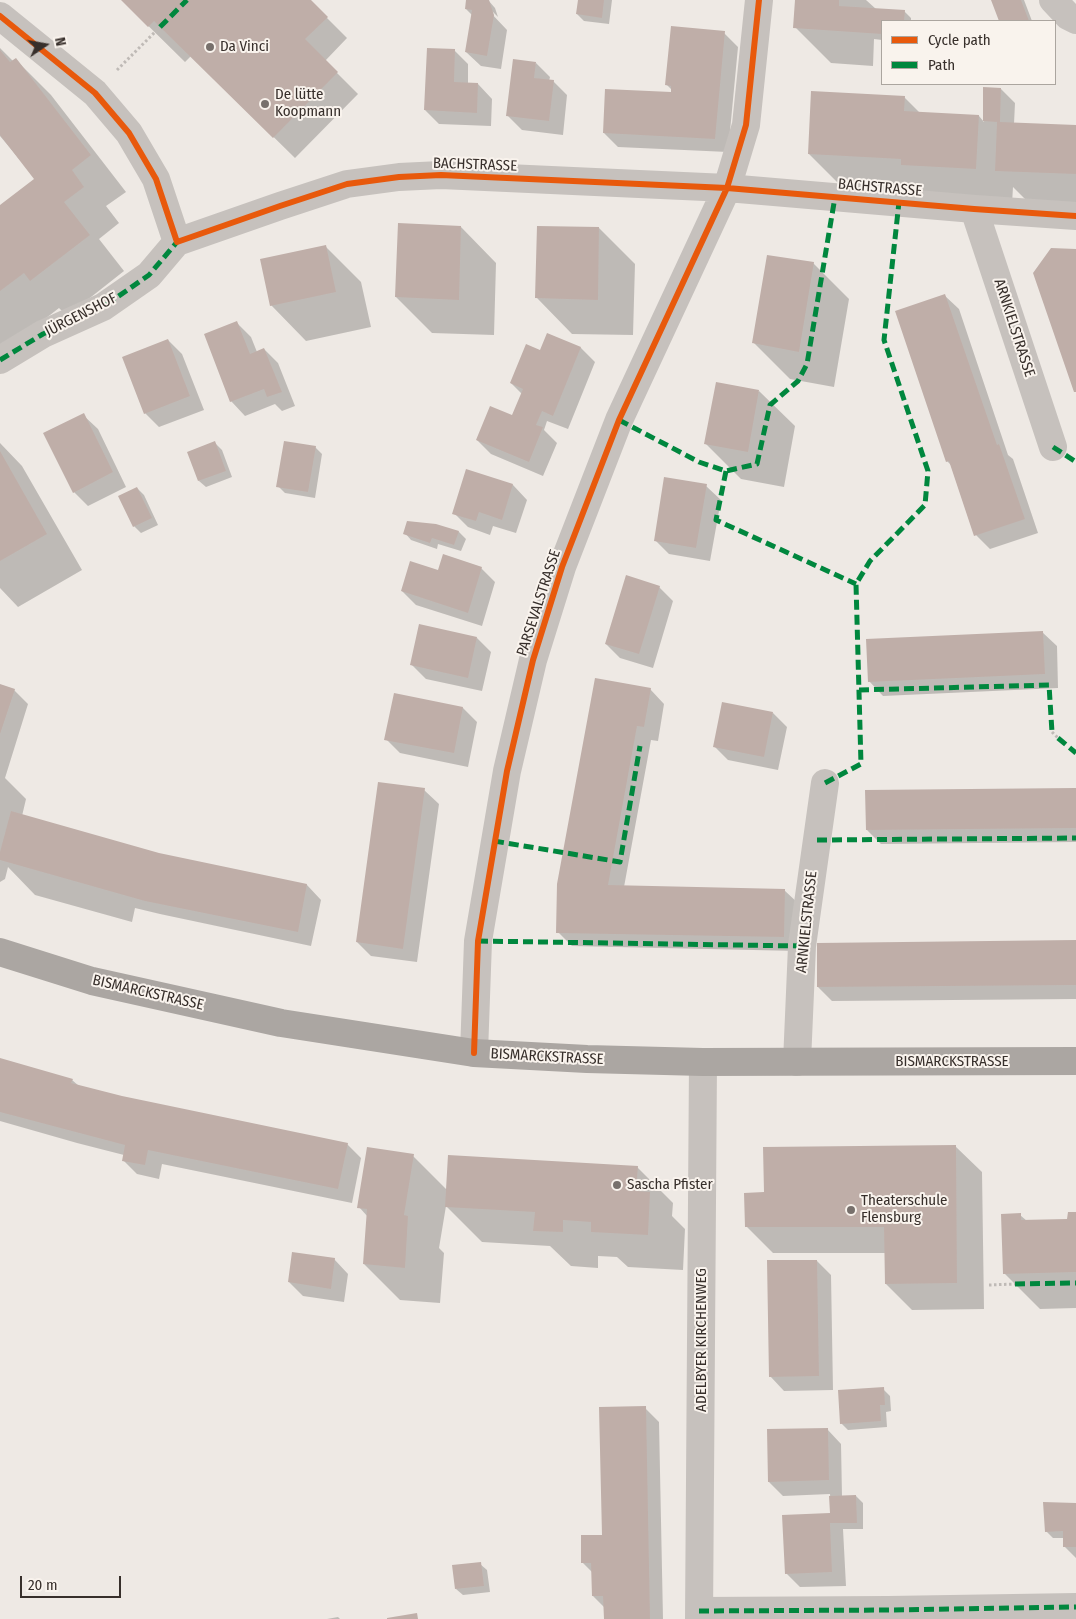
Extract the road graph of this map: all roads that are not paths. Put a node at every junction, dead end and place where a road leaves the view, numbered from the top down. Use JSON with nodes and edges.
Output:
{"nodes":[{"id":1,"x":759,"y":0,"type":"edge"},
{"id":2,"x":1053,"y":0,"type":"edge"},
{"id":3,"x":0,"y":16,"type":"edge"},
{"id":4,"x":1076,"y":20,"type":"edge"},
{"id":5,"x":727,"y":188,"type":"junction"},
{"id":6,"x":974,"y":209,"type":"junction"},
{"id":7,"x":1076,"y":216,"type":"edge"},
{"id":8,"x":177,"y":242,"type":"junction"},
{"id":9,"x":0,"y":360,"type":"edge"},
{"id":10,"x":1053,"y":447,"type":"dead end"},
{"id":11,"x":825,"y":783,"type":"dead end"},
{"id":12,"x":0,"y":952,"type":"edge"},
{"id":13,"x":474,"y":1053,"type":"junction"},
{"id":14,"x":1076,"y":1061,"type":"edge"},
{"id":15,"x":703,"y":1062,"type":"junction"},
{"id":16,"x":797,"y":1062,"type":"junction"},
{"id":17,"x":1076,"y":1607,"type":"edge"},
{"id":18,"x":699,"y":1615,"type":"edge"}],
"edges":[{"from":1,"to":5,"type":"street","name":"PARSEVALSTRASSE"},
{"from":2,"to":4,"type":"street"},
{"from":3,"to":8,"type":"street"},
{"from":5,"to":6,"type":"street","name":"BACHSTRASSE"},
{"from":5,"to":8,"type":"street","name":"BACHSTRASSE"},
{"from":5,"to":13,"type":"street","name":"PARSEVALSTRASSE"},
{"from":6,"to":7,"type":"street","name":"BACHSTRASSE"},
{"from":6,"to":10,"type":"street","name":"ARNKIELSTRASSE"},
{"from":8,"to":9,"type":"street","name":"JÜRGENSHOF"},
{"from":11,"to":16,"type":"street","name":"ARNKIELSTRASSE"},
{"from":12,"to":13,"type":"main road","name":"BISMARCKSTRASSE"},
{"from":13,"to":15,"type":"main road","name":"BISMARCKSTRASSE"},
{"from":14,"to":16,"type":"main road","name":"BISMARCKSTRASSE"},
{"from":15,"to":16,"type":"main road","name":"BISMARCKSTRASSE"},
{"from":15,"to":18,"type":"street","name":"ADELBYER KIRCHENWEG"},
{"from":17,"to":18,"type":"street"}]}
